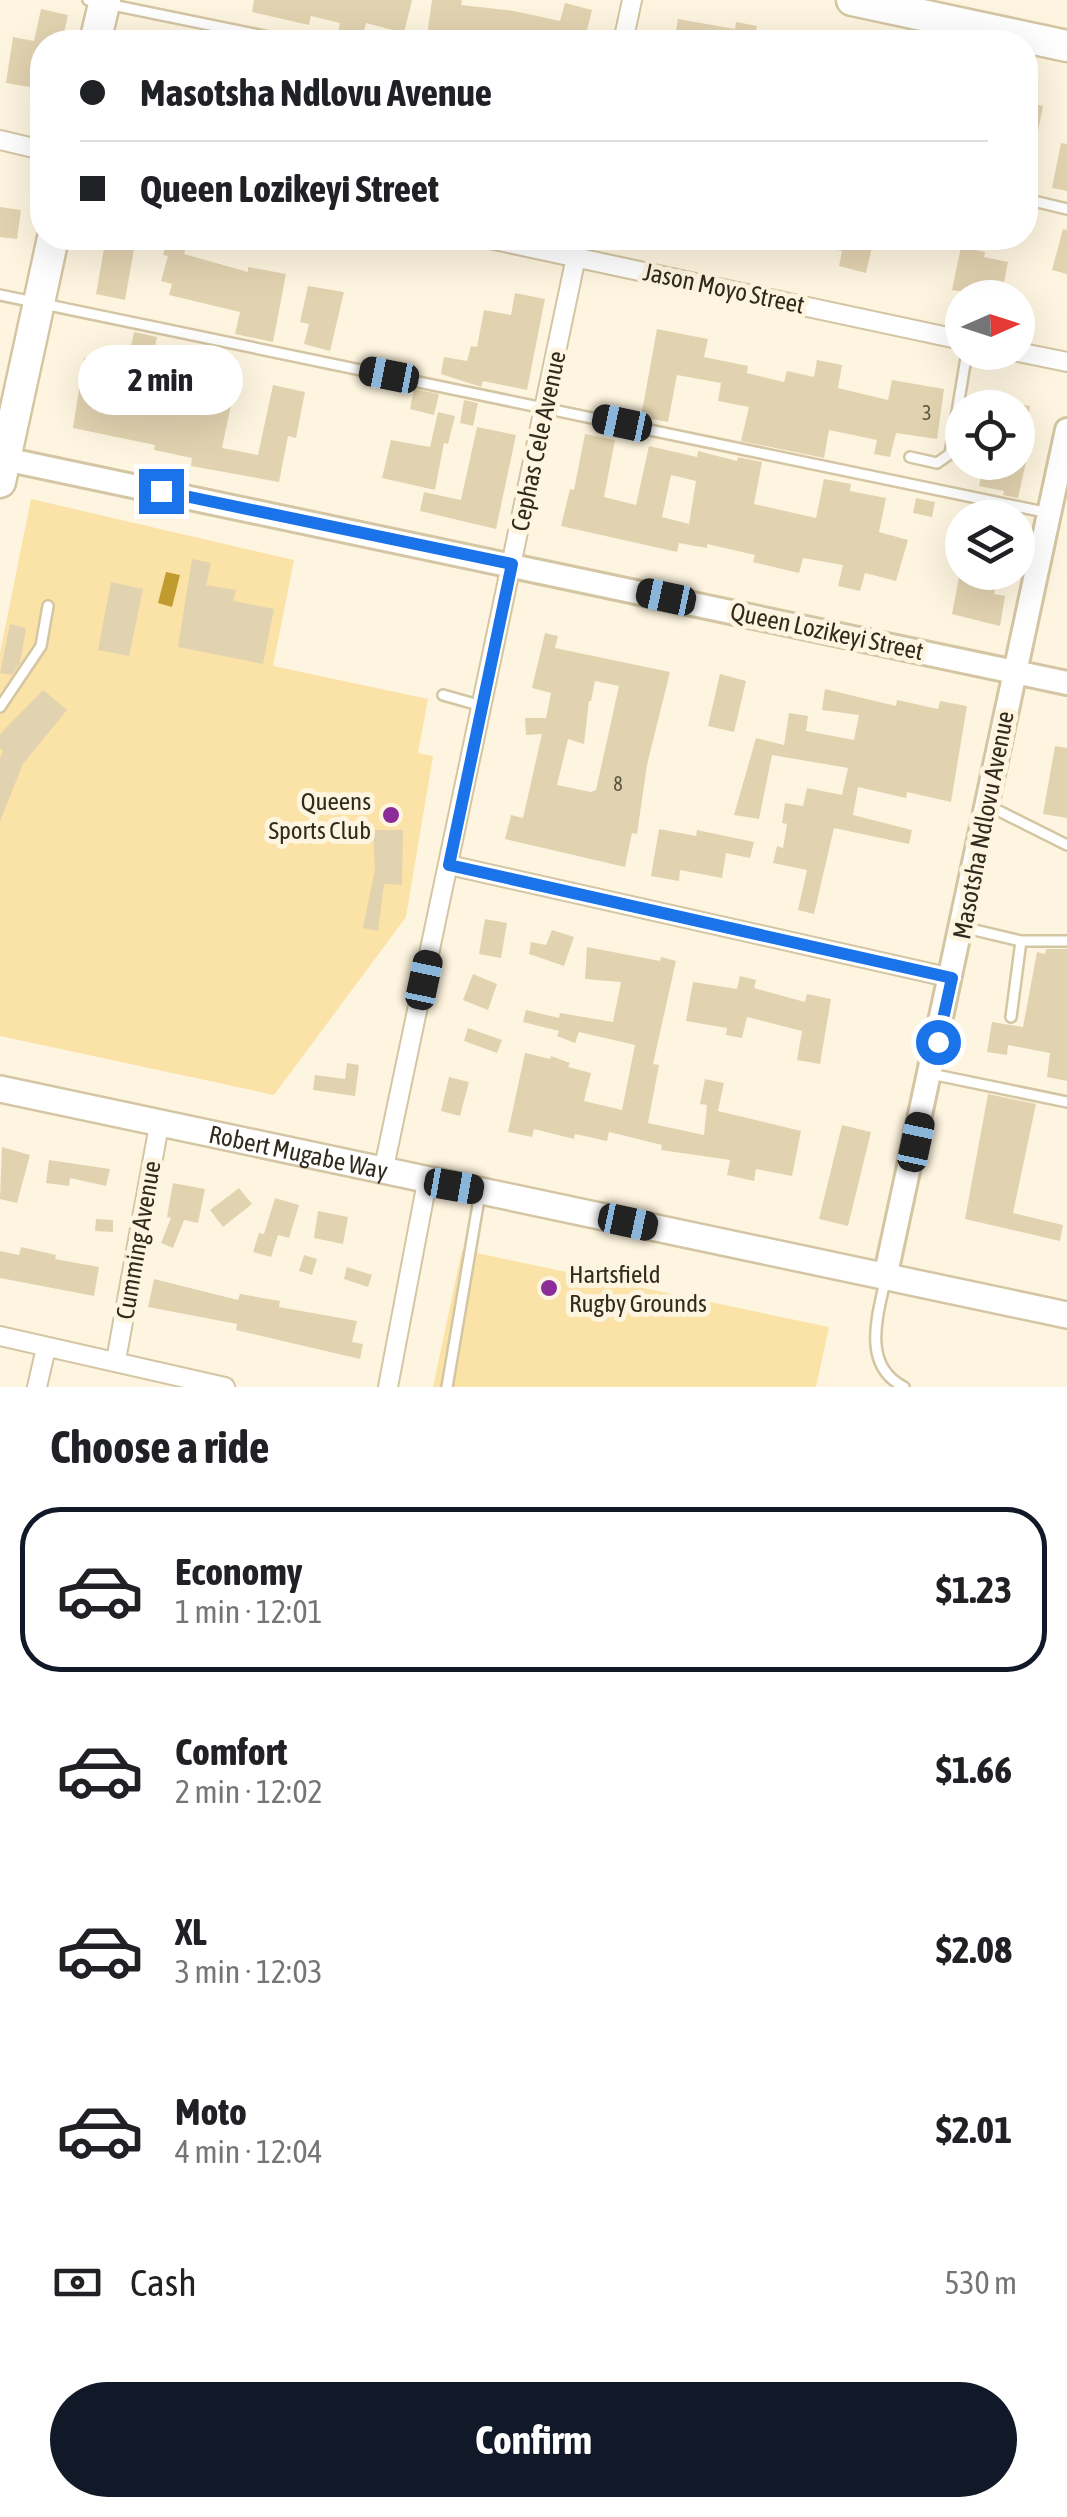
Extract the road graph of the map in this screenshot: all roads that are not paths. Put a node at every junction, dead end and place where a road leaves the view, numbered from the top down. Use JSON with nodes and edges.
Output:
{"nodes":[{"id":1,"x":632,"y":0,"type":"edge"},
{"id":2,"x":852,"y":0,"type":"edge"},
{"id":3,"x":99,"y":1,"type":"edge"},
{"id":4,"x":97,"y":30,"type":"edge"},
{"id":5,"x":236,"y":30,"type":"edge"},
{"id":6,"x":626,"y":30,"type":"edge"},
{"id":7,"x":992,"y":30,"type":"edge"},
{"id":8,"x":1038,"y":40,"type":"edge"},
{"id":9,"x":1067,"y":46,"type":"edge"},
{"id":10,"x":0,"y":140,"type":"edge"},
{"id":11,"x":30,"y":147,"type":"edge"},
{"id":12,"x":1038,"y":203,"type":"edge"},
{"id":13,"x":1067,"y":209,"type":"edge"},
{"id":14,"x":50,"y":250,"type":"edge"},
{"id":15,"x":577,"y":250,"type":"edge"},
{"id":16,"x":594,"y":250,"type":"edge"},
{"id":17,"x":0,"y":295,"type":"edge"},
{"id":18,"x":39,"y":304,"type":"junction"},
{"id":19,"x":945,"y":336,"type":"edge"},
{"id":20,"x":1035,"y":355,"type":"edge"},
{"id":21,"x":1067,"y":362,"type":"edge"},
{"id":22,"x":964,"y":370,"type":"edge"},
{"id":23,"x":545,"y":407,"type":"junction"},
{"id":24,"x":1067,"y":430,"type":"edge"},
{"id":25,"x":910,"y":458,"type":"dead end"},
{"id":26,"x":2,"y":466,"type":"edge"},
{"id":27,"x":1050,"y":513,"type":"junction"},
{"id":28,"x":512,"y":564,"type":"junction"},
{"id":29,"x":48,"y":606,"type":"dead end"},
{"id":30,"x":1014,"y":671,"type":"junction"},
{"id":31,"x":1067,"y":683,"type":"edge"},
{"id":32,"x":444,"y":696,"type":"dead end"},
{"id":33,"x":482,"y":706,"type":"junction"},
{"id":34,"x":0,"y":707,"type":"edge"},
{"id":35,"x":987,"y":805,"type":"junction"},
{"id":36,"x":1067,"y":845,"type":"edge"},
{"id":37,"x":449,"y":865,"type":"junction"},
{"id":38,"x":962,"y":927,"type":"junction"},
{"id":39,"x":1021,"y":940,"type":"junction"},
{"id":40,"x":1067,"y":941,"type":"edge"},
{"id":41,"x":952,"y":978,"type":"junction"},
{"id":42,"x":1011,"y":1017,"type":"dead end"},
{"id":43,"x":930,"y":1074,"type":"junction"},
{"id":44,"x":0,"y":1089,"type":"edge"},
{"id":45,"x":1067,"y":1102,"type":"edge"},
{"id":46,"x":160,"y":1120,"type":"junction"},
{"id":47,"x":383,"y":1172,"type":"junction"},
{"id":48,"x":427,"y":1182,"type":"junction"},
{"id":49,"x":481,"y":1191,"type":"junction"},
{"id":50,"x":886,"y":1278,"type":"junction"},
{"id":51,"x":1067,"y":1315,"type":"edge"},
{"id":52,"x":0,"y":1336,"type":"edge"},
{"id":53,"x":46,"y":1348,"type":"junction"},
{"id":54,"x":116,"y":1360,"type":"junction"},
{"id":55,"x":37,"y":1387,"type":"edge"},
{"id":56,"x":226,"y":1387,"type":"edge"},
{"id":57,"x":388,"y":1387,"type":"edge"},
{"id":58,"x":447,"y":1387,"type":"edge"},
{"id":59,"x":904,"y":1387,"type":"edge"}],
"edges":[{"from":1,"to":6,"type":"street"},
{"from":2,"to":7,"type":"highway"},
{"from":3,"to":4,"type":"highway"},
{"from":3,"to":5,"type":"lane"},
{"from":8,"to":9,"type":"highway"},
{"from":10,"to":11,"type":"street"},
{"from":12,"to":13,"type":"lane"},
{"from":14,"to":18,"type":"highway"},
{"from":15,"to":23,"type":"street","name":"Cephas Cele Avenue"},
{"from":16,"to":19,"type":"street","name":"Jason Moyo Street"},
{"from":17,"to":18,"type":"lane"},
{"from":18,"to":23,"type":"lane"},
{"from":18,"to":26,"type":"highway"},
{"from":20,"to":21,"type":"street"},
{"from":22,"to":25,"type":"lane"},
{"from":23,"to":27,"type":"lane"},
{"from":23,"to":28,"type":"street","name":"Cephas Cele Avenue"},
{"from":24,"to":27,"type":"street","name":"Masotsha Ndlovu Avenue"},
{"from":26,"to":28,"type":"street","name":"Queen Lozikeyi Street"},
{"from":27,"to":30,"type":"street","name":"Masotsha Ndlovu Avenue"},
{"from":28,"to":30,"type":"street","name":"Queen Lozikeyi Street"},
{"from":28,"to":33,"type":"street","name":"Cephas Cele Avenue"},
{"from":29,"to":34,"type":"lane"},
{"from":30,"to":31,"type":"street","name":"Queen Lozikeyi Street"},
{"from":30,"to":35,"type":"street","name":"Masotsha Ndlovu Avenue"},
{"from":32,"to":33,"type":"lane"},
{"from":33,"to":37,"type":"street","name":"Cephas Cele Avenue"},
{"from":35,"to":36,"type":"lane"},
{"from":35,"to":38,"type":"street","name":"Masotsha Ndlovu Avenue"},
{"from":37,"to":41,"type":"street"},
{"from":37,"to":47,"type":"street","name":"Cephas Cele Avenue"},
{"from":38,"to":39,"type":"lane"},
{"from":38,"to":41,"type":"street","name":"Masotsha Ndlovu Avenue"},
{"from":39,"to":40,"type":"lane"},
{"from":39,"to":42,"type":"lane"},
{"from":41,"to":43,"type":"street","name":"Masotsha Ndlovu Avenue"},
{"from":43,"to":45,"type":"lane"},
{"from":43,"to":50,"type":"street","name":"Masotsha Ndlovu Avenue"},
{"from":44,"to":46,"type":"main road","name":"Robert Mugabe Way"},
{"from":46,"to":47,"type":"main road","name":"Robert Mugabe Way"},
{"from":46,"to":54,"type":"street","name":"Cumming Avenue"},
{"from":47,"to":48,"type":"main road","name":"Robert Mugabe Way"},
{"from":48,"to":49,"type":"main road","name":"Robert Mugabe Way"},
{"from":48,"to":57,"type":"street"},
{"from":49,"to":50,"type":"main road","name":"Robert Mugabe Way"},
{"from":49,"to":58,"type":"lane"},
{"from":50,"to":51,"type":"main road","name":"Robert Mugabe Way"},
{"from":50,"to":59,"type":"lane"},
{"from":52,"to":53,"type":"street"},
{"from":53,"to":54,"type":"street"},
{"from":53,"to":55,"type":"street"},
{"from":54,"to":56,"type":"street"}]}
